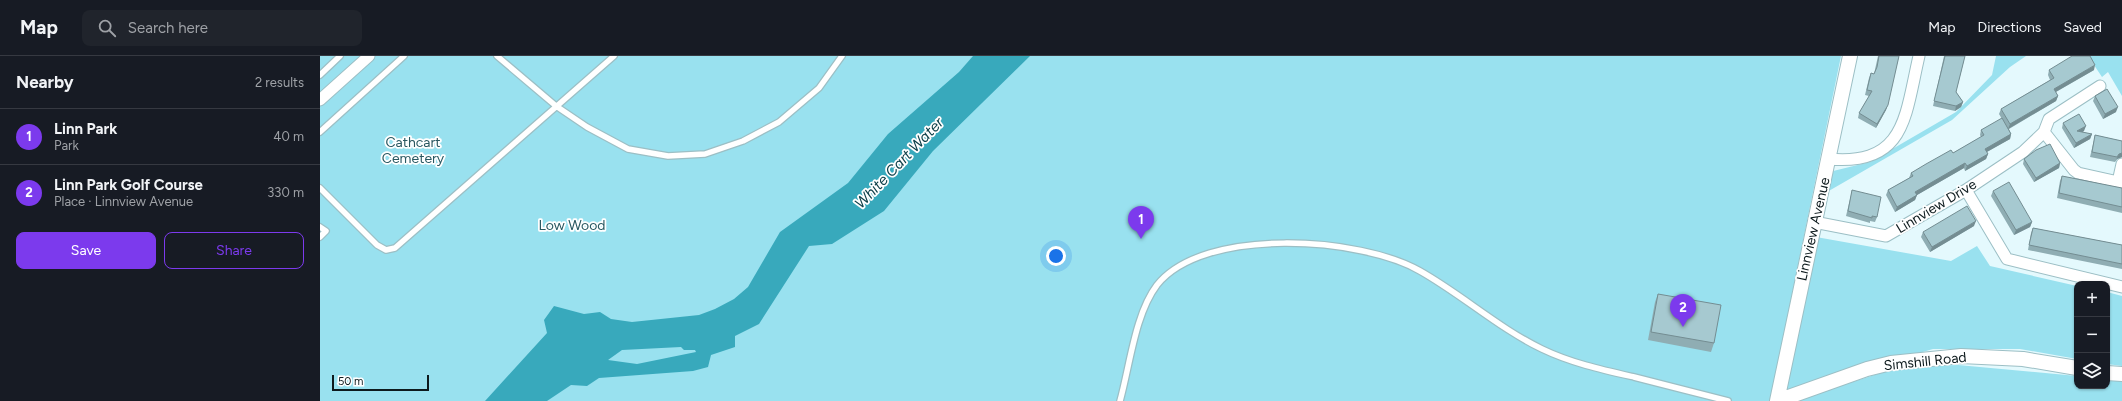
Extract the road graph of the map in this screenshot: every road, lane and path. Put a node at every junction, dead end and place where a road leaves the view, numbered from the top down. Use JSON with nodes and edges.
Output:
{"nodes":[{"id":1,"x":340,"y":56,"type":"edge"},
{"id":2,"x":369,"y":56,"type":"edge"},
{"id":3,"x":404,"y":56,"type":"edge"},
{"id":4,"x":497,"y":56,"type":"edge"},
{"id":5,"x":614,"y":56,"type":"edge"},
{"id":6,"x":842,"y":56,"type":"edge"},
{"id":7,"x":1850,"y":56,"type":"edge"},
{"id":8,"x":1918,"y":56,"type":"edge"},
{"id":9,"x":320,"y":74,"type":"edge"},
{"id":10,"x":2100,"y":86,"type":"dead end"},
{"id":11,"x":320,"y":100,"type":"edge"},
{"id":12,"x":556,"y":106,"type":"junction"},
{"id":13,"x":320,"y":132,"type":"edge"},
{"id":14,"x":2044,"y":132,"type":"junction"},
{"id":15,"x":1829,"y":158,"type":"junction"},
{"id":16,"x":2122,"y":164,"type":"edge"},
{"id":17,"x":2120,"y":182,"type":"edge"},
{"id":18,"x":320,"y":188,"type":"edge"},
{"id":19,"x":1966,"y":190,"type":"junction"},
{"id":20,"x":1814,"y":222,"type":"junction"},
{"id":21,"x":320,"y":227,"type":"edge"},
{"id":22,"x":320,"y":237,"type":"edge"},
{"id":23,"x":2122,"y":287,"type":"edge"},
{"id":24,"x":2074,"y":368,"type":"edge"},
{"id":25,"x":2110,"y":373,"type":"edge"},
{"id":26,"x":2122,"y":374,"type":"edge"},
{"id":27,"x":1120,"y":401,"type":"edge"},
{"id":28,"x":1728,"y":401,"type":"edge"},
{"id":29,"x":1777,"y":401,"type":"edge"}],
"edges":[{"from":1,"to":9,"type":"lane"},
{"from":2,"to":11,"type":"street"},
{"from":3,"to":13,"type":"lane"},
{"from":4,"to":12,"type":"lane"},
{"from":5,"to":12,"type":"lane"},
{"from":6,"to":12,"type":"lane"},
{"from":7,"to":15,"type":"street","name":"Linnview Avenue"},
{"from":8,"to":15,"type":"street"},
{"from":10,"to":14,"type":"street","name":"Linnview Drive"},
{"from":12,"to":18,"type":"lane"},
{"from":14,"to":17,"type":"street"},
{"from":14,"to":19,"type":"street","name":"Linnview Drive"},
{"from":15,"to":20,"type":"street","name":"Linnview Avenue"},
{"from":16,"to":17,"type":"street"},
{"from":19,"to":20,"type":"street","name":"Linnview Drive"},
{"from":19,"to":23,"type":"street"},
{"from":20,"to":29,"type":"street","name":"Linnview Avenue"},
{"from":21,"to":22,"type":"lane"},
{"from":24,"to":29,"type":"street","name":"Simshill Road"},
{"from":25,"to":26,"type":"street"},
{"from":27,"to":28,"type":"lane"}]}
